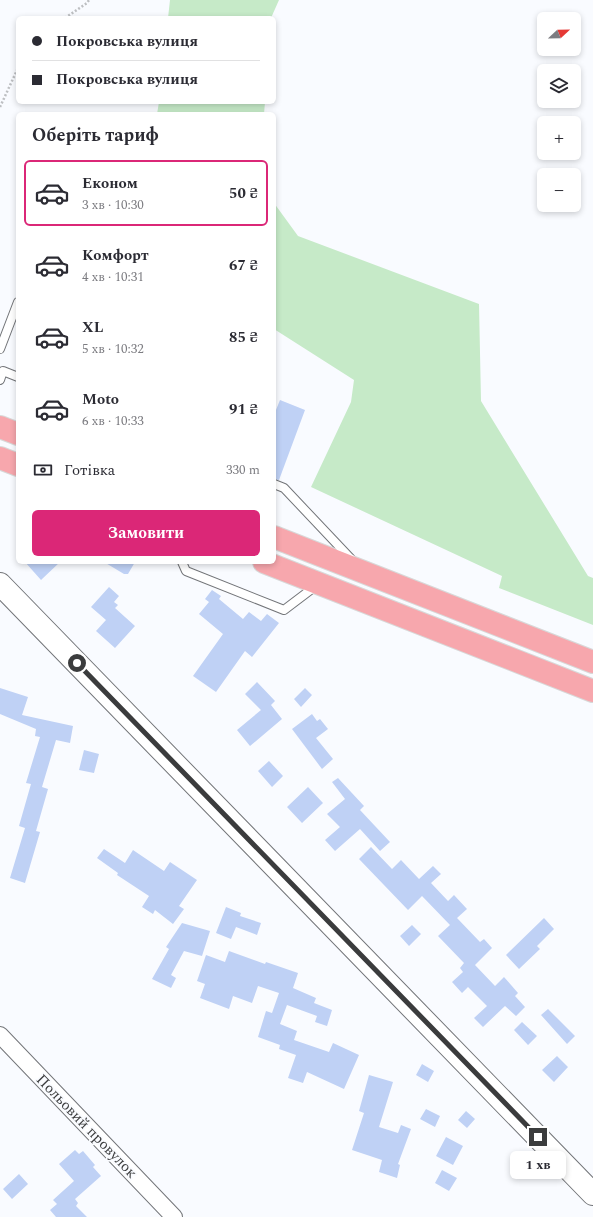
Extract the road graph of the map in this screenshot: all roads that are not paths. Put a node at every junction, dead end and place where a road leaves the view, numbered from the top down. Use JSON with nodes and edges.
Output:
{"nodes":[{"id":1,"x":16,"y":307,"type":"edge"},
{"id":2,"x":0,"y":349,"type":"edge"},
{"id":3,"x":16,"y":377,"type":"edge"},
{"id":4,"x":0,"y":380,"type":"edge"},
{"id":5,"x":0,"y":458,"type":"edge"},
{"id":6,"x":16,"y":464,"type":"edge"},
{"id":7,"x":276,"y":485,"type":"edge"},
{"id":8,"x":276,"y":538,"type":"edge"},
{"id":9,"x":183,"y":564,"type":"edge"},
{"id":10,"x":269,"y":564,"type":"edge"},
{"id":11,"x":364,"y":573,"type":"junction"},
{"id":12,"x":0,"y":584,"type":"edge"},
{"id":13,"x":320,"y":584,"type":"junction"},
{"id":14,"x":593,"y":662,"type":"edge"},
{"id":15,"x":593,"y":691,"type":"edge"},
{"id":16,"x":0,"y":1035,"type":"edge"},
{"id":17,"x":593,"y":1194,"type":"edge"},
{"id":18,"x":174,"y":1217,"type":"edge"}],
"edges":[{"from":1,"to":2,"type":"lane"},
{"from":3,"to":4,"type":"lane"},
{"from":5,"to":6,"type":"highway"},
{"from":7,"to":11,"type":"lane"},
{"from":8,"to":11,"type":"highway"},
{"from":9,"to":13,"type":"lane"},
{"from":10,"to":13,"type":"highway"},
{"from":11,"to":14,"type":"highway"},
{"from":12,"to":17,"type":"street"},
{"from":13,"to":15,"type":"highway"},
{"from":16,"to":18,"type":"street","name":"Польовий провулок"}]}
